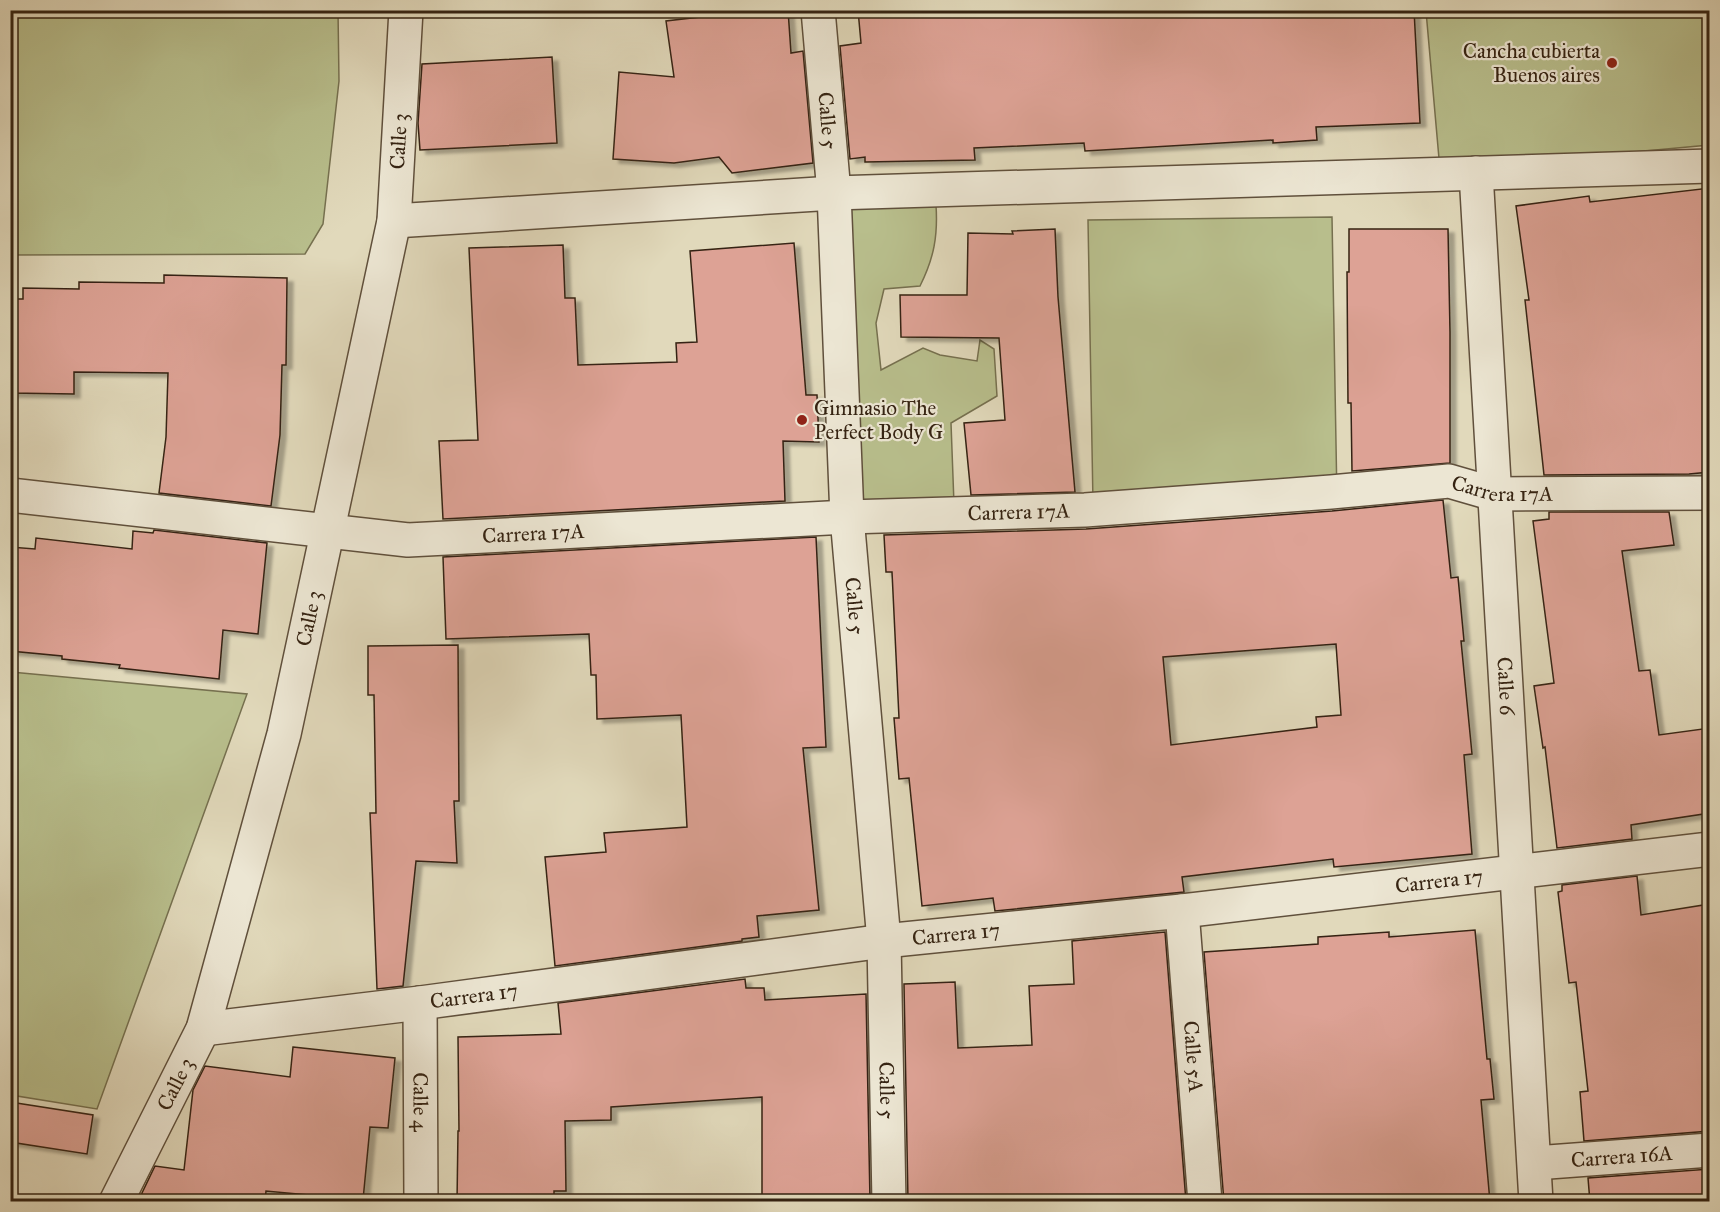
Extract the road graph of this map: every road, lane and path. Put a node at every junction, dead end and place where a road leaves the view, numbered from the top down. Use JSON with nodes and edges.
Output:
{"nodes":[{"id":1,"x":406,"y":10,"type":"edge"},
{"id":2,"x":818,"y":10,"type":"edge"},
{"id":3,"x":1710,"y":165,"type":"edge"},
{"id":4,"x":1476,"y":173,"type":"junction"},
{"id":5,"x":834,"y":193,"type":"junction"},
{"id":6,"x":394,"y":222,"type":"junction"},
{"id":7,"x":1710,"y":493,"type":"edge"},
{"id":8,"x":1494,"y":494,"type":"junction"},
{"id":9,"x":10,"y":495,"type":"edge"},
{"id":10,"x":848,"y":517,"type":"junction"},
{"id":11,"x":327,"y":532,"type":"junction"},
{"id":12,"x":1710,"y":849,"type":"edge"},
{"id":13,"x":1516,"y":872,"type":"junction"},
{"id":14,"x":1182,"y":911,"type":"junction"},
{"id":15,"x":884,"y":941,"type":"junction"},
{"id":16,"x":420,"y":1003,"type":"junction"},
{"id":17,"x":203,"y":1029,"type":"junction"},
{"id":18,"x":1710,"y":1150,"type":"edge"},
{"id":19,"x":1535,"y":1163,"type":"junction"},
{"id":20,"x":116,"y":1202,"type":"edge"},
{"id":21,"x":421,"y":1202,"type":"edge"},
{"id":22,"x":889,"y":1202,"type":"edge"},
{"id":23,"x":1205,"y":1202,"type":"edge"},
{"id":24,"x":1536,"y":1202,"type":"edge"}],
"edges":[{"from":1,"to":6,"type":"street","name":"Calle 3"},
{"from":2,"to":5,"type":"street","name":"Calle 5"},
{"from":3,"to":4,"type":"street"},
{"from":4,"to":5,"type":"street"},
{"from":4,"to":8,"type":"street","name":"Calle 6"},
{"from":5,"to":6,"type":"street"},
{"from":5,"to":10,"type":"street","name":"Calle 5"},
{"from":6,"to":11,"type":"street","name":"Calle 3"},
{"from":7,"to":8,"type":"street","name":"Carrera 17A"},
{"from":8,"to":10,"type":"street","name":"Carrera 17A"},
{"from":8,"to":13,"type":"street","name":"Calle 6"},
{"from":9,"to":11,"type":"street","name":"Carrera 17A"},
{"from":10,"to":11,"type":"street","name":"Carrera 17A"},
{"from":10,"to":15,"type":"street","name":"Calle 5"},
{"from":11,"to":17,"type":"street","name":"Calle 3"},
{"from":12,"to":13,"type":"street","name":"Carrera 17"},
{"from":13,"to":14,"type":"street","name":"Carrera 17"},
{"from":13,"to":19,"type":"street","name":"Calle 6"},
{"from":14,"to":15,"type":"street","name":"Carrera 17"},
{"from":14,"to":23,"type":"street","name":"Calle 5A"},
{"from":15,"to":16,"type":"street","name":"Carrera 17"},
{"from":15,"to":22,"type":"street","name":"Calle 5"},
{"from":16,"to":17,"type":"street","name":"Carrera 17"},
{"from":16,"to":21,"type":"street","name":"Calle 4"},
{"from":17,"to":20,"type":"street","name":"Calle 3"},
{"from":18,"to":19,"type":"street","name":"Carrera 16A"},
{"from":19,"to":24,"type":"street","name":"Calle 6"}]}
